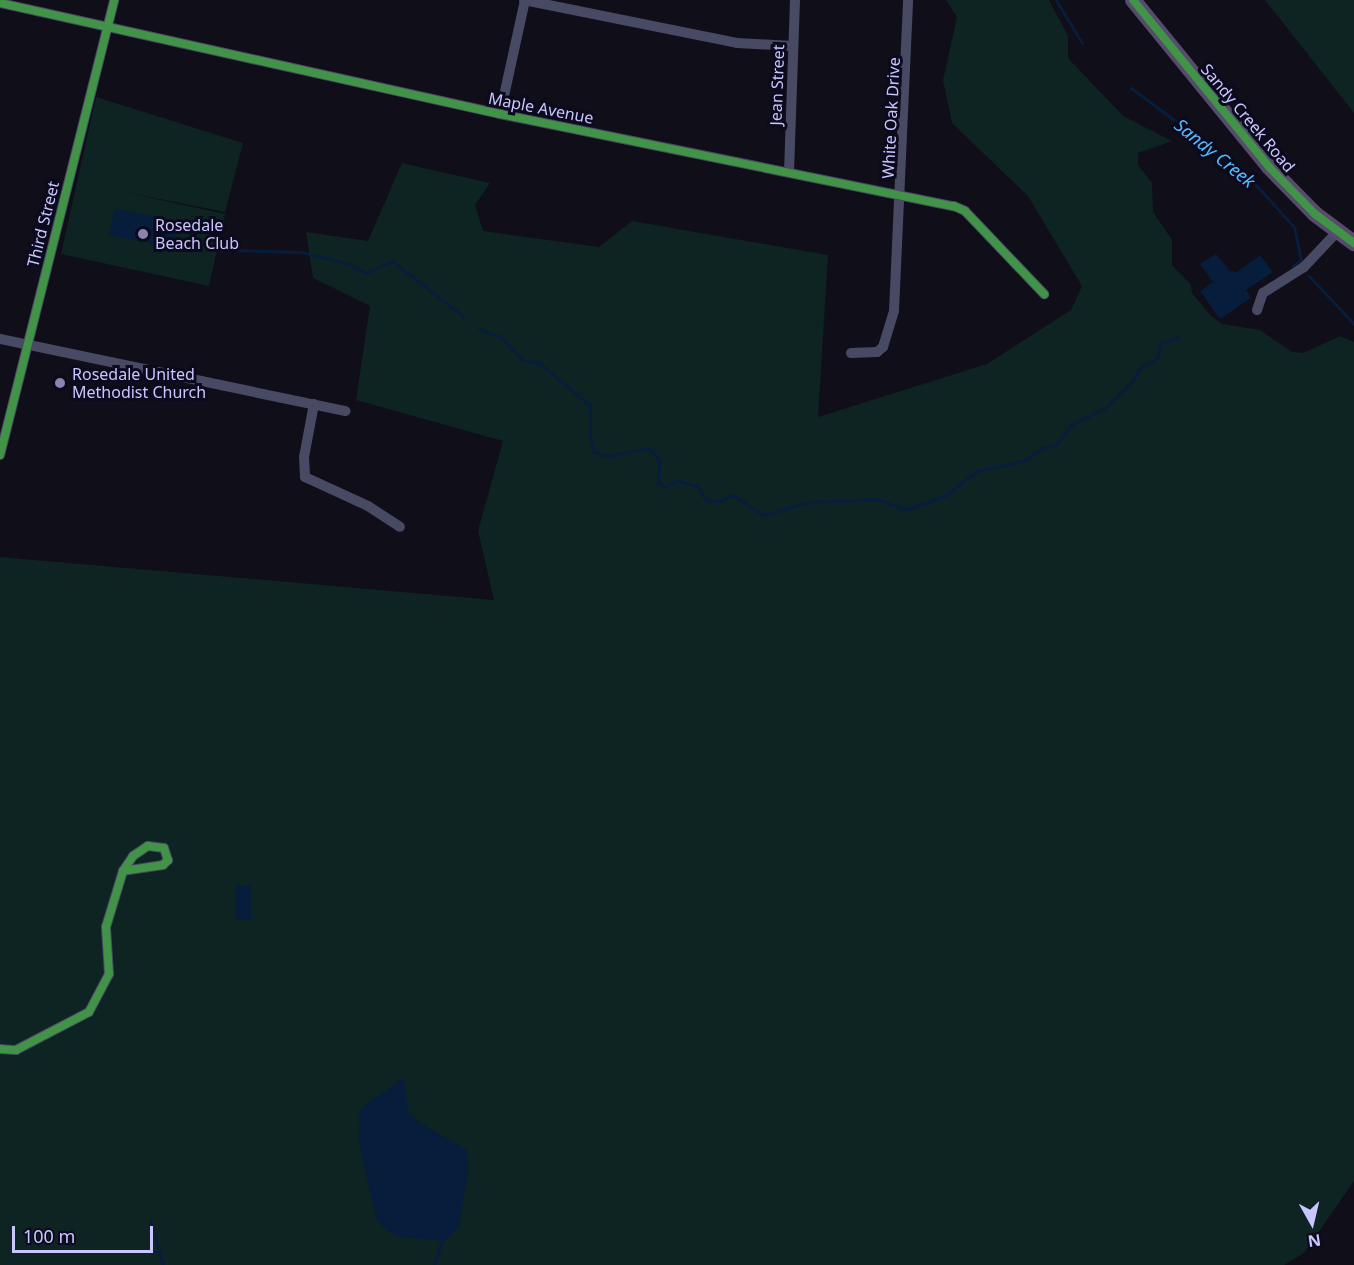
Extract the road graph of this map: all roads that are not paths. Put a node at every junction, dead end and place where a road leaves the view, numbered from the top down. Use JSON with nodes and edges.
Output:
{"nodes":[{"id":1,"x":114,"y":0,"type":"edge"},
{"id":2,"x":525,"y":0,"type":"edge"},
{"id":3,"x":795,"y":0,"type":"edge"},
{"id":4,"x":908,"y":0,"type":"edge"},
{"id":5,"x":1133,"y":0,"type":"edge"},
{"id":6,"x":0,"y":3,"type":"edge"},
{"id":7,"x":105,"y":27,"type":"junction"},
{"id":8,"x":793,"y":46,"type":"junction"},
{"id":9,"x":500,"y":114,"type":"junction"},
{"id":10,"x":789,"y":172,"type":"junction"},
{"id":11,"x":901,"y":194,"type":"junction"},
{"id":12,"x":1337,"y":232,"type":"junction"},
{"id":13,"x":1354,"y":243,"type":"edge"},
{"id":14,"x":1044,"y":294,"type":"dead end"},
{"id":15,"x":1257,"y":310,"type":"dead end"},
{"id":16,"x":0,"y":339,"type":"edge"},
{"id":17,"x":27,"y":345,"type":"junction"},
{"id":18,"x":851,"y":353,"type":"dead end"},
{"id":19,"x":314,"y":404,"type":"junction"},
{"id":20,"x":346,"y":411,"type":"dead end"},
{"id":21,"x":0,"y":455,"type":"edge"},
{"id":22,"x":400,"y":527,"type":"dead end"},
{"id":23,"x":123,"y":871,"type":"dead end"},
{"id":24,"x":0,"y":1050,"type":"edge"}],
"edges":[{"from":1,"to":7,"type":"street","name":"Third Street"},
{"from":2,"to":8,"type":"street"},
{"from":2,"to":9,"type":"street"},
{"from":3,"to":8,"type":"street","name":"Jean Street"},
{"from":4,"to":11,"type":"street","name":"White Oak Drive"},
{"from":5,"to":12,"type":"main road","name":"Sandy Creek Road"},
{"from":6,"to":7,"type":"street","name":"Maple Avenue"},
{"from":7,"to":9,"type":"street","name":"Maple Avenue"},
{"from":7,"to":17,"type":"street","name":"Third Street"},
{"from":8,"to":10,"type":"street","name":"Jean Street"},
{"from":9,"to":10,"type":"street","name":"Maple Avenue"},
{"from":10,"to":11,"type":"street","name":"Maple Avenue"},
{"from":11,"to":14,"type":"street","name":"Maple Avenue"},
{"from":11,"to":18,"type":"street","name":"White Oak Drive"},
{"from":12,"to":13,"type":"main road","name":"Sandy Creek Road"},
{"from":12,"to":15,"type":"street"},
{"from":16,"to":17,"type":"street"},
{"from":17,"to":19,"type":"street"},
{"from":17,"to":21,"type":"street","name":"Third Street"},
{"from":19,"to":20,"type":"street"},
{"from":19,"to":22,"type":"street"},
{"from":23,"to":24,"type":"street"}]}
